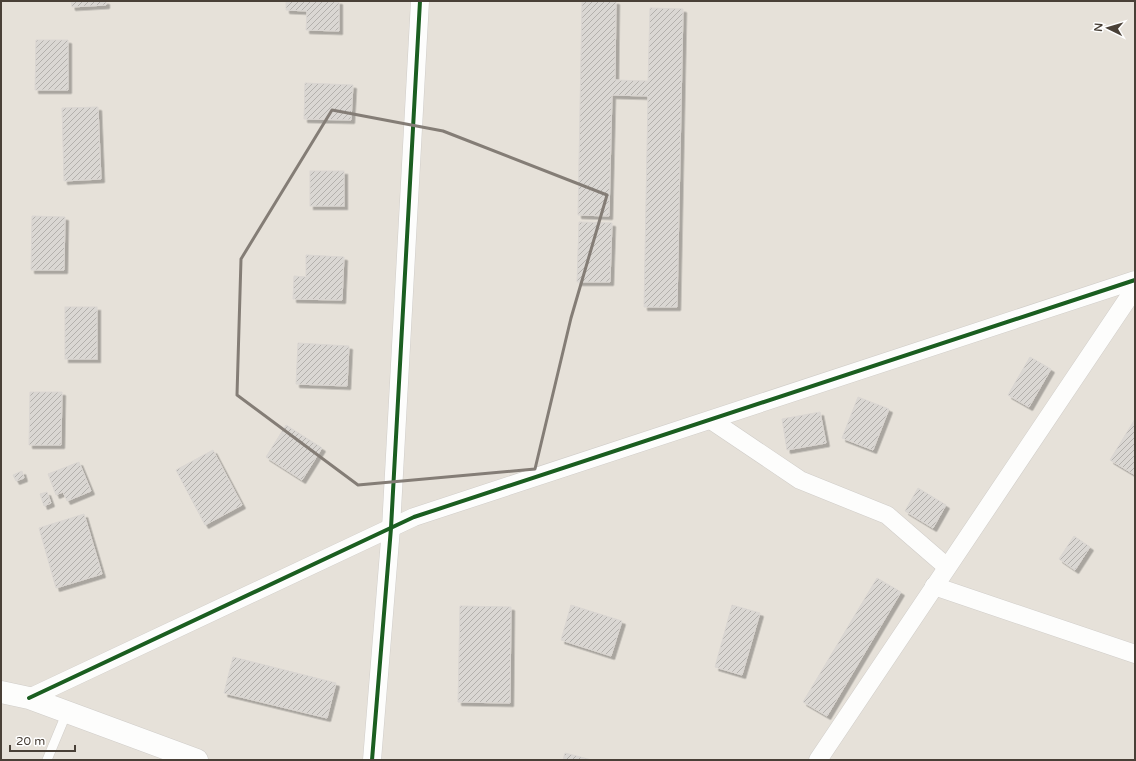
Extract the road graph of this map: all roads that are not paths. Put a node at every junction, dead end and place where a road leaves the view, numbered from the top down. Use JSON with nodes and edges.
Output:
{"nodes":[{"id":1,"x":420,"y":1,"type":"edge"},
{"id":2,"x":1135,"y":280,"type":"edge"},
{"id":3,"x":1135,"y":288,"type":"edge"},
{"id":4,"x":710,"y":420,"type":"junction"},
{"id":5,"x":391,"y":528,"type":"junction"},
{"id":6,"x":947,"y":567,"type":"junction"},
{"id":7,"x":934,"y":586,"type":"junction"},
{"id":8,"x":1135,"y":654,"type":"edge"},
{"id":9,"x":1,"y":692,"type":"edge"},
{"id":10,"x":28,"y":698,"type":"junction"},
{"id":11,"x":67,"y":712,"type":"junction"},
{"id":12,"x":47,"y":760,"type":"edge"},
{"id":13,"x":197,"y":760,"type":"edge"},
{"id":14,"x":372,"y":760,"type":"edge"},
{"id":15,"x":818,"y":760,"type":"edge"}],
"edges":[{"from":1,"to":5,"type":"street"},
{"from":2,"to":4,"type":"street"},
{"from":3,"to":6,"type":"street"},
{"from":4,"to":5,"type":"street"},
{"from":4,"to":6,"type":"street"},
{"from":5,"to":10,"type":"street"},
{"from":5,"to":14,"type":"street"},
{"from":6,"to":7,"type":"street"},
{"from":7,"to":8,"type":"street"},
{"from":7,"to":15,"type":"street"},
{"from":9,"to":10,"type":"street"},
{"from":10,"to":11,"type":"street"},
{"from":11,"to":12,"type":"lane"},
{"from":11,"to":13,"type":"street"}]}
